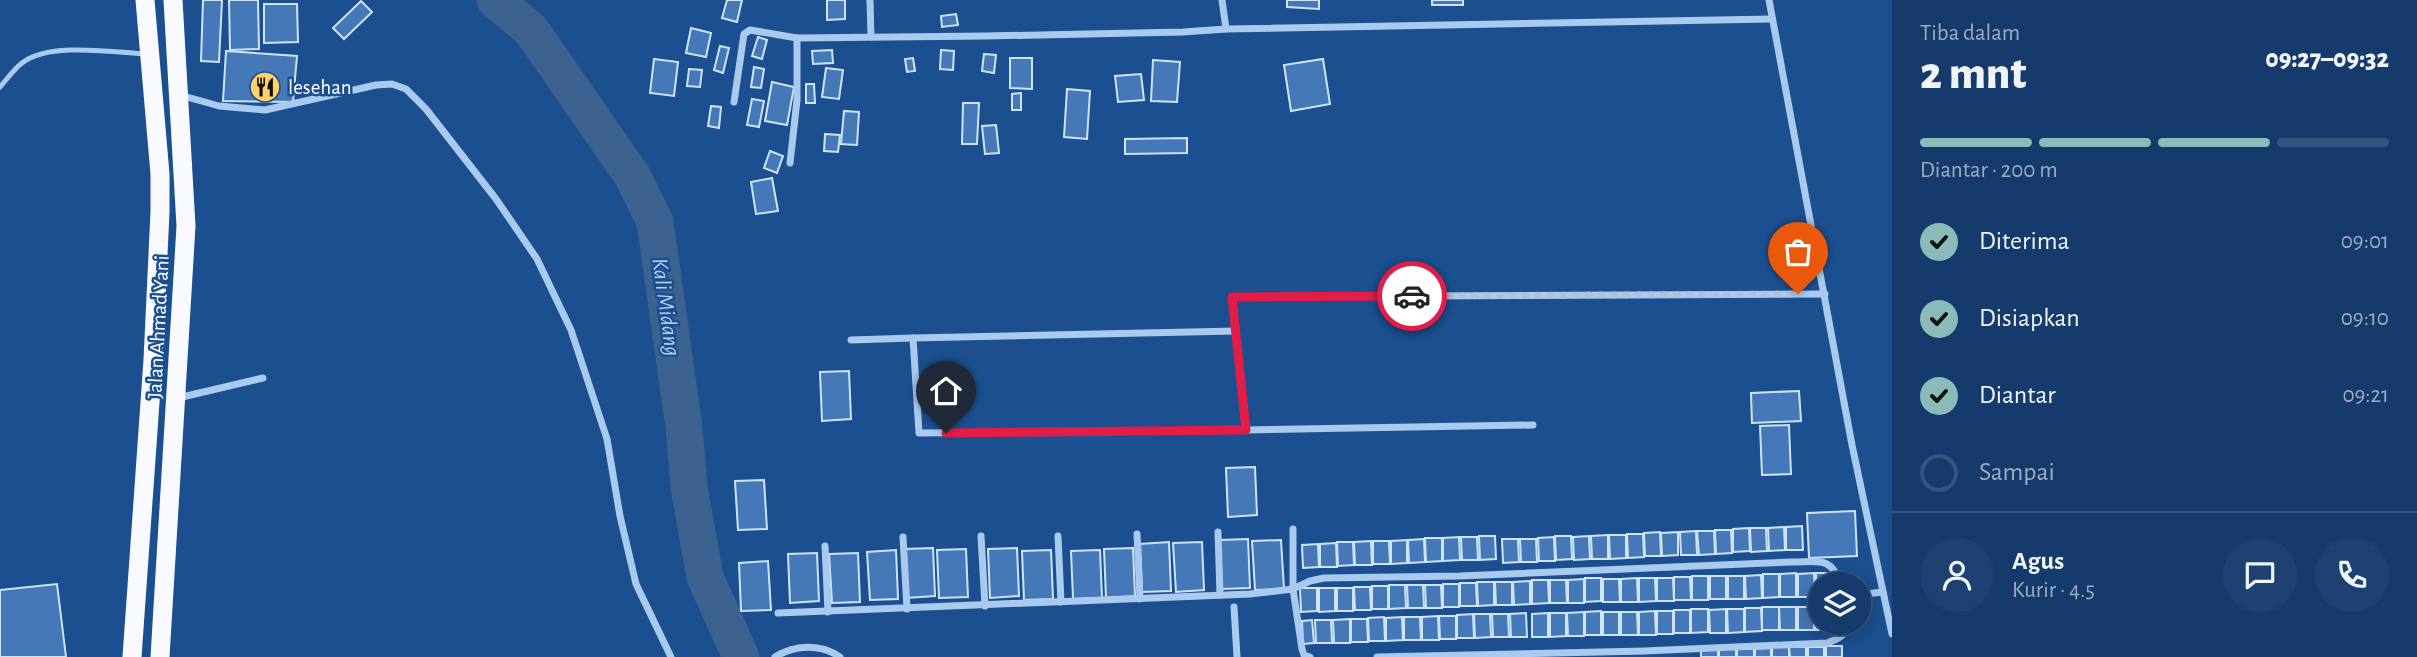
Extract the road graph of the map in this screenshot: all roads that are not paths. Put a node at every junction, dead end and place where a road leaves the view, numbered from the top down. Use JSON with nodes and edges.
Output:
{"nodes":[{"id":1,"x":145,"y":0,"type":"edge"},
{"id":2,"x":173,"y":0,"type":"edge"},
{"id":3,"x":870,"y":0,"type":"edge"},
{"id":4,"x":1222,"y":0,"type":"edge"},
{"id":5,"x":1769,"y":0,"type":"edge"},
{"id":6,"x":1772,"y":19,"type":"junction"},
{"id":7,"x":1226,"y":29,"type":"junction"},
{"id":8,"x":871,"y":37,"type":"junction"},
{"id":9,"x":797,"y":38,"type":"junction"},
{"id":10,"x":148,"y":54,"type":"junction"},
{"id":11,"x":0,"y":87,"type":"edge"},
{"id":12,"x":180,"y":94,"type":"junction"},
{"id":13,"x":734,"y":102,"type":"dead end"},
{"id":14,"x":790,"y":163,"type":"dead end"},
{"id":15,"x":1825,"y":294,"type":"junction"},
{"id":16,"x":1236,"y":331,"type":"junction"},
{"id":17,"x":913,"y":338,"type":"junction"},
{"id":18,"x":851,"y":340,"type":"dead end"},
{"id":19,"x":262,"y":378,"type":"dead end"},
{"id":20,"x":177,"y":399,"type":"junction"},
{"id":21,"x":1533,"y":425,"type":"dead end"},
{"id":22,"x":1246,"y":430,"type":"junction"},
{"id":23,"x":1293,"y":529,"type":"dead end"},
{"id":24,"x":1218,"y":532,"type":"dead end"},
{"id":25,"x":1137,"y":534,"type":"dead end"},
{"id":26,"x":981,"y":536,"type":"dead end"},
{"id":27,"x":1058,"y":536,"type":"dead end"},
{"id":28,"x":903,"y":537,"type":"dead end"},
{"id":29,"x":825,"y":546,"type":"dead end"},
{"id":30,"x":1835,"y":572,"type":"edge"},
{"id":31,"x":1293,"y":589,"type":"junction"},
{"id":32,"x":1883,"y":592,"type":"junction"},
{"id":33,"x":1871,"y":593,"type":"edge"},
{"id":34,"x":1220,"y":595,"type":"junction"},
{"id":35,"x":1140,"y":599,"type":"junction"},
{"id":36,"x":1061,"y":602,"type":"junction"},
{"id":37,"x":985,"y":606,"type":"junction"},
{"id":38,"x":1234,"y":607,"type":"dead end"},
{"id":39,"x":907,"y":609,"type":"junction"},
{"id":40,"x":828,"y":612,"type":"junction"},
{"id":41,"x":778,"y":613,"type":"dead end"},
{"id":42,"x":1892,"y":634,"type":"edge"},
{"id":43,"x":1844,"y":635,"type":"edge"},
{"id":44,"x":132,"y":650,"type":"edge"},
{"id":45,"x":160,"y":651,"type":"edge"},
{"id":46,"x":777,"y":655,"type":"edge"},
{"id":47,"x":671,"y":657,"type":"edge"},
{"id":48,"x":840,"y":657,"type":"edge"},
{"id":49,"x":1237,"y":657,"type":"edge"},
{"id":50,"x":1310,"y":657,"type":"edge"},
{"id":51,"x":1377,"y":657,"type":"edge"}],
"edges":[{"from":1,"to":10,"type":"highway"},
{"from":2,"to":12,"type":"highway","name":"Jalan Ahmad Yani"},
{"from":3,"to":8,"type":"street"},
{"from":4,"to":7,"type":"street"},
{"from":5,"to":6,"type":"street"},
{"from":6,"to":7,"type":"street"},
{"from":6,"to":15,"type":"street"},
{"from":7,"to":8,"type":"street"},
{"from":8,"to":9,"type":"street"},
{"from":9,"to":13,"type":"street"},
{"from":9,"to":14,"type":"street"},
{"from":10,"to":11,"type":"lane"},
{"from":10,"to":44,"type":"highway"},
{"from":12,"to":20,"type":"highway","name":"Jalan Ahmad Yani"},
{"from":12,"to":47,"type":"street"},
{"from":15,"to":16,"type":"street"},
{"from":15,"to":32,"type":"street"},
{"from":16,"to":17,"type":"street"},
{"from":16,"to":22,"type":"street"},
{"from":17,"to":18,"type":"street"},
{"from":17,"to":22,"type":"street"},
{"from":19,"to":20,"type":"street"},
{"from":20,"to":45,"type":"highway","name":"Jalan Ahmad Yani"},
{"from":21,"to":22,"type":"street"},
{"from":23,"to":31,"type":"street"},
{"from":24,"to":34,"type":"street"},
{"from":25,"to":35,"type":"street"},
{"from":26,"to":37,"type":"street"},
{"from":27,"to":36,"type":"street"},
{"from":28,"to":39,"type":"street"},
{"from":29,"to":40,"type":"street"},
{"from":30,"to":31,"type":"street"},
{"from":31,"to":34,"type":"street"},
{"from":31,"to":50,"type":"street"},
{"from":32,"to":33,"type":"street"},
{"from":32,"to":42,"type":"street"},
{"from":34,"to":35,"type":"street"},
{"from":35,"to":36,"type":"street"},
{"from":36,"to":37,"type":"street"},
{"from":37,"to":39,"type":"street"},
{"from":38,"to":49,"type":"street"},
{"from":39,"to":40,"type":"street"},
{"from":40,"to":41,"type":"street"},
{"from":43,"to":51,"type":"street"},
{"from":44,"to":45,"type":"highway"},
{"from":46,"to":48,"type":"street"}]}
